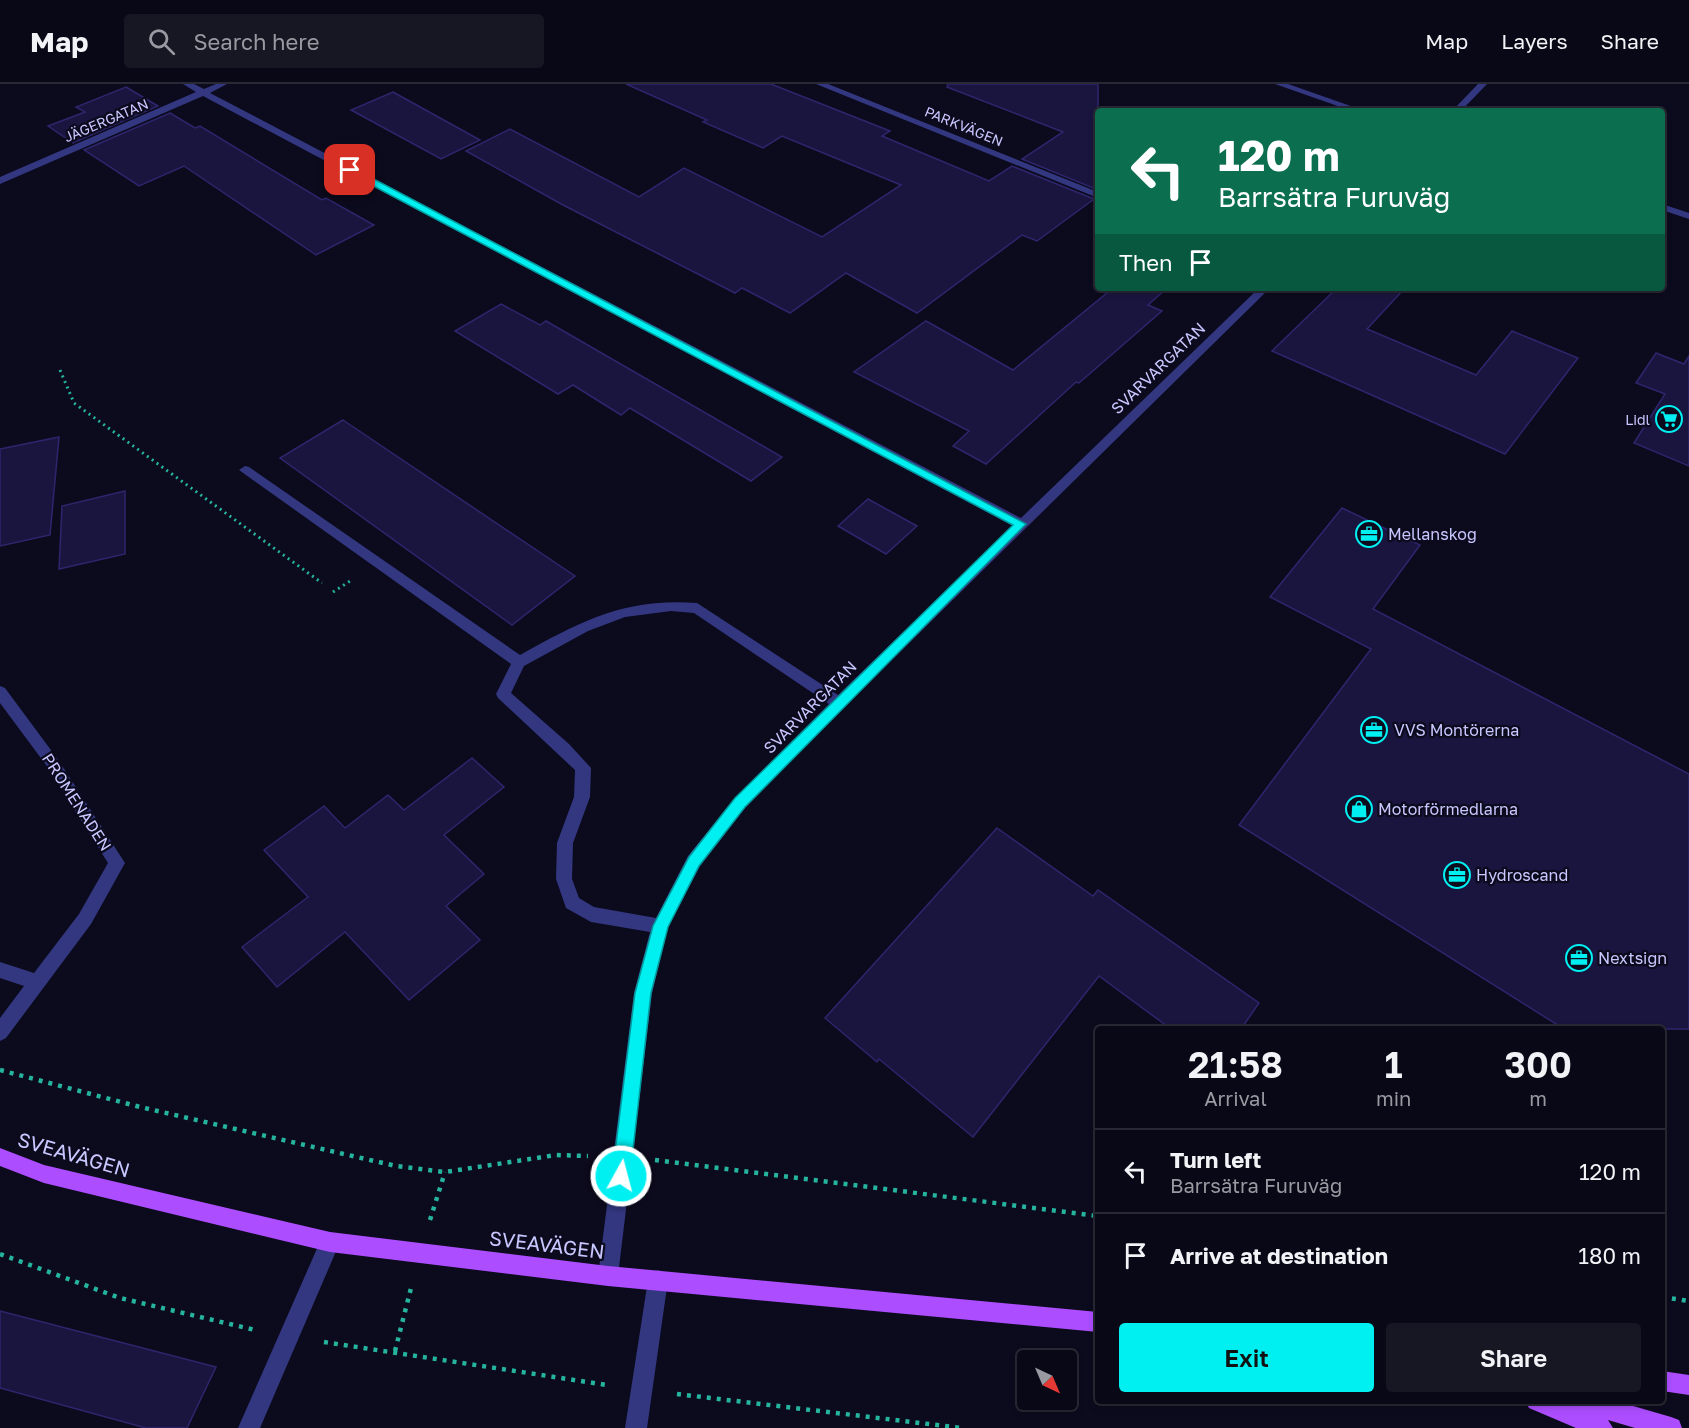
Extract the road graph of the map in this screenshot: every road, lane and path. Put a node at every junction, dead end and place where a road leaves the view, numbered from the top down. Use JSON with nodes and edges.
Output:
{"nodes":[{"id":1,"x":187,"y":84,"type":"edge"},
{"id":2,"x":223,"y":84,"type":"edge"},
{"id":3,"x":820,"y":84,"type":"edge"},
{"id":4,"x":1279,"y":84,"type":"edge"},
{"id":5,"x":1483,"y":84,"type":"edge"},
{"id":6,"x":203,"y":92,"type":"junction"},
{"id":7,"x":1352,"y":108,"type":"edge"},
{"id":8,"x":1458,"y":108,"type":"edge"},
{"id":9,"x":0,"y":181,"type":"edge"},
{"id":10,"x":1095,"y":194,"type":"edge"},
{"id":11,"x":1665,"y":208,"type":"edge"},
{"id":12,"x":1689,"y":216,"type":"edge"},
{"id":13,"x":1262,"y":291,"type":"edge"},
{"id":14,"x":60,"y":370,"type":"dead end"},
{"id":15,"x":245,"y":470,"type":"dead end"},
{"id":16,"x":1021,"y":524,"type":"junction"},
{"id":17,"x":322,"y":583,"type":"dead end"},
{"id":18,"x":519,"y":662,"type":"junction"},
{"id":19,"x":0,"y":692,"type":"edge"},
{"id":20,"x":839,"y":703,"type":"junction"},
{"id":21,"x":660,"y":926,"type":"junction"},
{"id":22,"x":0,"y":970,"type":"edge"},
{"id":23,"x":39,"y":982,"type":"junction"},
{"id":24,"x":0,"y":1032,"type":"edge"},
{"id":25,"x":0,"y":1070,"type":"edge"},
{"id":26,"x":624,"y":1156,"type":"junction"},
{"id":27,"x":0,"y":1157,"type":"edge"},
{"id":28,"x":1095,"y":1216,"type":"edge"},
{"id":29,"x":330,"y":1242,"type":"junction"},
{"id":30,"x":0,"y":1254,"type":"edge"},
{"id":31,"x":608,"y":1275,"type":"junction"},
{"id":32,"x":658,"y":1280,"type":"junction"},
{"id":33,"x":1665,"y":1297,"type":"edge"},
{"id":34,"x":1689,"y":1301,"type":"edge"},
{"id":35,"x":1095,"y":1322,"type":"edge"},
{"id":36,"x":289,"y":1338,"type":"junction"},
{"id":37,"x":1665,"y":1382,"type":"edge"},
{"id":38,"x":1689,"y":1385,"type":"edge"},
{"id":39,"x":641,"y":1390,"type":"junction"},
{"id":40,"x":1543,"y":1404,"type":"edge"},
{"id":41,"x":1590,"y":1404,"type":"edge"},
{"id":42,"x":249,"y":1428,"type":"edge"},
{"id":43,"x":636,"y":1428,"type":"edge"},
{"id":44,"x":962,"y":1428,"type":"edge"},
{"id":45,"x":1602,"y":1428,"type":"edge"},
{"id":46,"x":1671,"y":1428,"type":"edge"}],
"edges":[{"from":1,"to":6,"type":"street"},
{"from":2,"to":6,"type":"street","name":"JÄGERGATAN"},
{"from":3,"to":10,"type":"street","name":"PARKVÄGEN"},
{"from":4,"to":7,"type":"street"},
{"from":5,"to":8,"type":"street"},
{"from":6,"to":9,"type":"street","name":"JÄGERGATAN"},
{"from":6,"to":16,"type":"street"},
{"from":11,"to":12,"type":"street"},
{"from":13,"to":16,"type":"street","name":"SVARVARGATAN"},
{"from":14,"to":17,"type":"path"},
{"from":15,"to":18,"type":"street"},
{"from":16,"to":20,"type":"street","name":"SVARVARGATAN"},
{"from":18,"to":20,"type":"street"},
{"from":18,"to":21,"type":"street"},
{"from":19,"to":23,"type":"street","name":"PROMENADEN"},
{"from":20,"to":21,"type":"street","name":"SVARVARGATAN"},
{"from":21,"to":26,"type":"street","name":"SVARVARGATAN"},
{"from":22,"to":23,"type":"street"},
{"from":23,"to":24,"type":"street","name":"PROMENADEN"},
{"from":25,"to":26,"type":"path"},
{"from":26,"to":28,"type":"path"},
{"from":26,"to":31,"type":"street","name":"SVARVARGATAN"},
{"from":27,"to":29,"type":"main road","name":"SVEAVÄGEN"},
{"from":29,"to":31,"type":"main road","name":"SVEAVÄGEN"},
{"from":29,"to":36,"type":"street"},
{"from":30,"to":36,"type":"path"},
{"from":31,"to":32,"type":"main road","name":"SVEAVÄGEN"},
{"from":32,"to":35,"type":"main road","name":"SVEAVÄGEN"},
{"from":32,"to":39,"type":"street"},
{"from":33,"to":34,"type":"path"},
{"from":36,"to":39,"type":"path"},
{"from":36,"to":42,"type":"street"},
{"from":37,"to":38,"type":"main road"},
{"from":39,"to":43,"type":"street"},
{"from":39,"to":44,"type":"path"},
{"from":40,"to":45,"type":"main road"},
{"from":41,"to":46,"type":"main road"}]}
